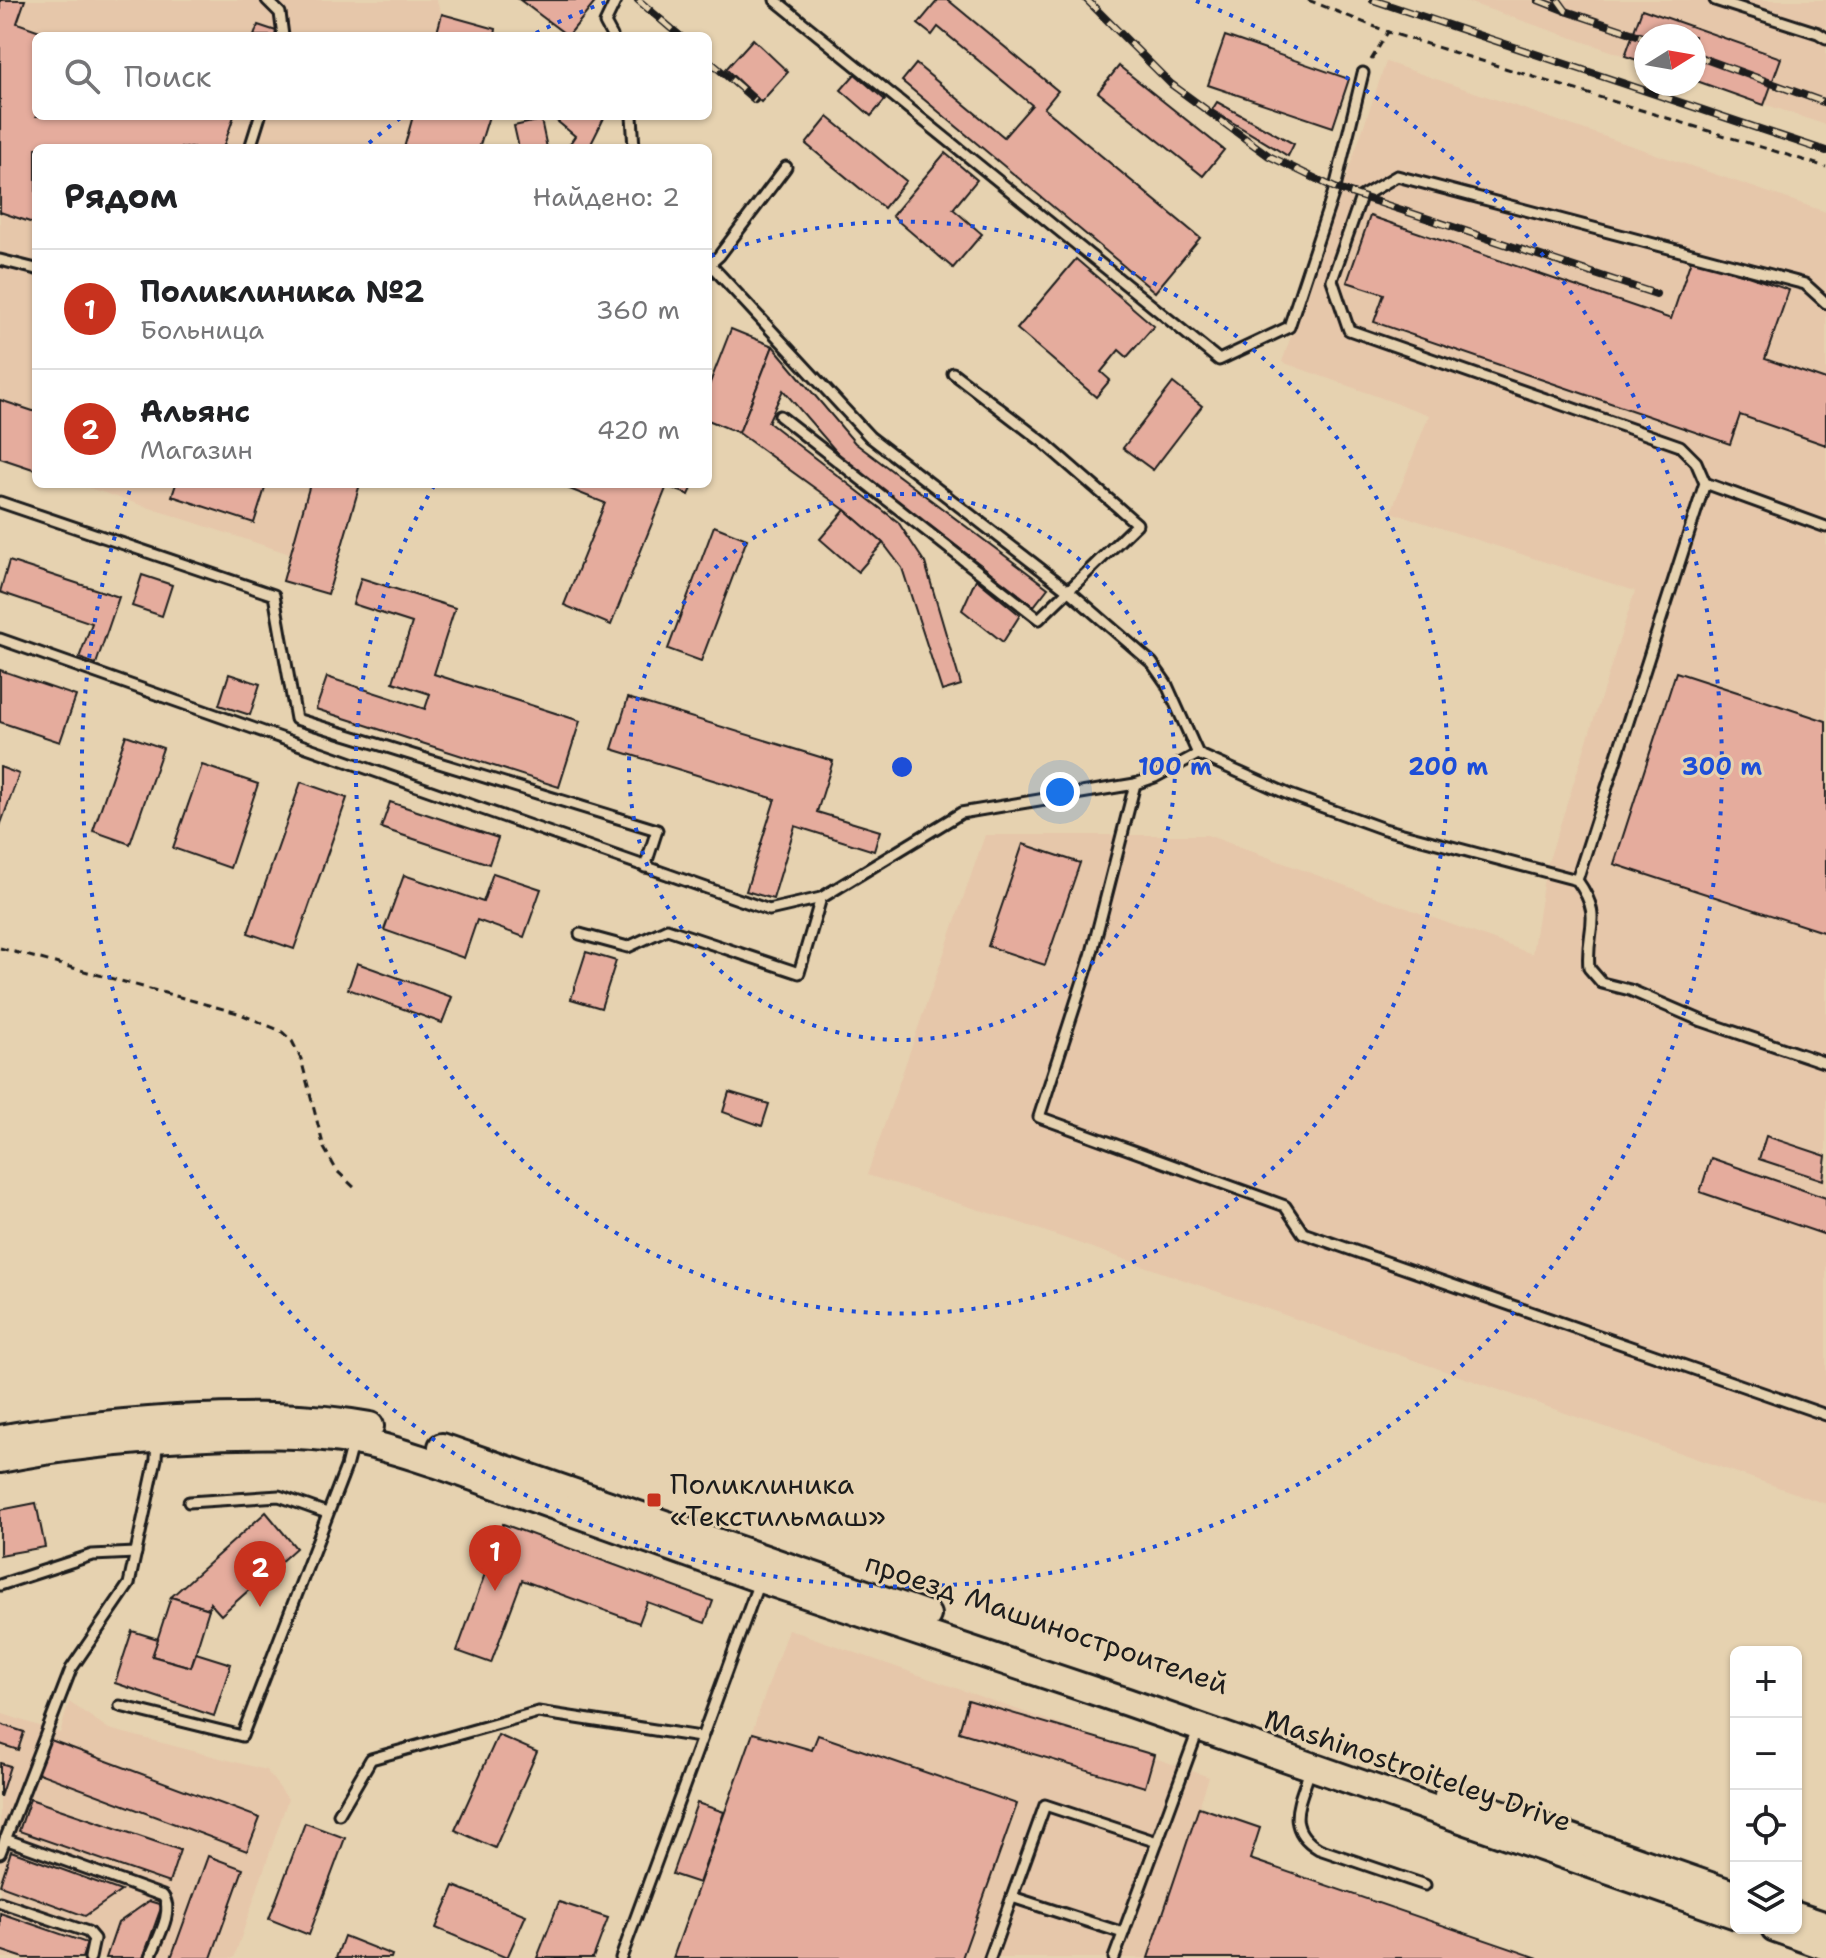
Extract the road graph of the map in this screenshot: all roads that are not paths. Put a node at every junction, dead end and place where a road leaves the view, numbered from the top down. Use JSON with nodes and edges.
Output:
{"nodes":[{"id":1,"x":267,"y":0,"type":"edge"},
{"id":2,"x":616,"y":0,"type":"edge"},
{"id":3,"x":775,"y":0,"type":"edge"},
{"id":4,"x":1715,"y":0,"type":"edge"},
{"id":5,"x":282,"y":32,"type":"edge"},
{"id":6,"x":610,"y":32,"type":"edge"},
{"id":7,"x":1826,"y":38,"type":"edge"},
{"id":8,"x":1363,"y":73,"type":"road end"},
{"id":9,"x":259,"y":120,"type":"edge"},
{"id":10,"x":632,"y":120,"type":"edge"},
{"id":11,"x":251,"y":144,"type":"edge"},
{"id":12,"x":634,"y":144,"type":"edge"},
{"id":13,"x":786,"y":167,"type":"dead end"},
{"id":14,"x":0,"y":260,"type":"edge"},
{"id":15,"x":712,"y":261,"type":"edge"},
{"id":16,"x":712,"y":266,"type":"edge"},
{"id":17,"x":32,"y":268,"type":"edge"},
{"id":18,"x":1826,"y":303,"type":"edge"},
{"id":19,"x":953,"y":373,"type":"dead end"},
{"id":20,"x":780,"y":416,"type":"dead end"},
{"id":21,"x":1705,"y":483,"type":"junction"},
{"id":22,"x":0,"y":502,"type":"edge"},
{"id":23,"x":1826,"y":527,"type":"edge"},
{"id":24,"x":1069,"y":591,"type":"junction"},
{"id":25,"x":0,"y":639,"type":"edge"},
{"id":26,"x":1198,"y":754,"type":"junction"},
{"id":27,"x":1135,"y":784,"type":"junction"},
{"id":28,"x":645,"y":867,"type":"junction"},
{"id":29,"x":1577,"y":880,"type":"junction"},
{"id":30,"x":821,"y":898,"type":"junction"},
{"id":31,"x":580,"y":934,"type":"dead end"},
{"id":32,"x":1826,"y":1063,"type":"edge"},
{"id":33,"x":1826,"y":1415,"type":"edge"},
{"id":34,"x":157,"y":1438,"type":"junction"},
{"id":35,"x":0,"y":1439,"type":"edge"},
{"id":36,"x":353,"y":1440,"type":"junction"},
{"id":37,"x":0,"y":1459,"type":"edge"},
{"id":38,"x":189,"y":1502,"type":"dead end"},
{"id":39,"x":327,"y":1513,"type":"junction"},
{"id":40,"x":136,"y":1553,"type":"junction"},
{"id":41,"x":764,"y":1570,"type":"junction"},
{"id":42,"x":0,"y":1585,"type":"edge"},
{"id":43,"x":120,"y":1706,"type":"dead end"},
{"id":44,"x":1202,"y":1720,"type":"junction"},
{"id":45,"x":700,"y":1737,"type":"junction"},
{"id":46,"x":1311,"y":1767,"type":"junction"},
{"id":47,"x":339,"y":1814,"type":"dead end"},
{"id":48,"x":5,"y":1839,"type":"junction"},
{"id":49,"x":1157,"y":1842,"type":"junction"},
{"id":50,"x":0,"y":1853,"type":"edge"},
{"id":51,"x":1425,"y":1885,"type":"dead end"},
{"id":52,"x":1730,"y":1893,"type":"edge"},
{"id":53,"x":1012,"y":1897,"type":"junction"},
{"id":54,"x":0,"y":1902,"type":"edge"},
{"id":55,"x":1730,"y":1913,"type":"edge"},
{"id":56,"x":1802,"y":1918,"type":"edge"},
{"id":57,"x":1826,"y":1926,"type":"edge"},
{"id":58,"x":1123,"y":1933,"type":"junction"},
{"id":59,"x":1792,"y":1934,"type":"edge"},
{"id":60,"x":1826,"y":1946,"type":"edge"},
{"id":61,"x":90,"y":1958,"type":"edge"},
{"id":62,"x":150,"y":1958,"type":"edge"},
{"id":63,"x":621,"y":1958,"type":"edge"},
{"id":64,"x":990,"y":1958,"type":"edge"},
{"id":65,"x":1114,"y":1958,"type":"edge"}],
"edges":[{"from":1,"to":5,"type":"lane"},
{"from":2,"to":6,"type":"lane"},
{"from":3,"to":8,"type":"lane"},
{"from":4,"to":7,"type":"lane"},
{"from":9,"to":11,"type":"lane"},
{"from":10,"to":12,"type":"lane"},
{"from":13,"to":15,"type":"lane"},
{"from":14,"to":17,"type":"lane"},
{"from":16,"to":24,"type":"lane"},
{"from":18,"to":21,"type":"lane"},
{"from":19,"to":24,"type":"lane"},
{"from":20,"to":24,"type":"lane"},
{"from":21,"to":23,"type":"lane"},
{"from":21,"to":29,"type":"lane"},
{"from":22,"to":28,"type":"lane"},
{"from":24,"to":26,"type":"lane"},
{"from":25,"to":28,"type":"lane"},
{"from":26,"to":27,"type":"lane"},
{"from":26,"to":29,"type":"lane"},
{"from":27,"to":30,"type":"lane"},
{"from":27,"to":33,"type":"lane"},
{"from":28,"to":30,"type":"lane"},
{"from":29,"to":32,"type":"lane"},
{"from":30,"to":31,"type":"lane"},
{"from":34,"to":36,"type":"main road"},
{"from":34,"to":37,"type":"main road"},
{"from":34,"to":40,"type":"lane"},
{"from":35,"to":41,"type":"main road"},
{"from":36,"to":39,"type":"lane"},
{"from":36,"to":41,"type":"main road"},
{"from":38,"to":39,"type":"lane"},
{"from":39,"to":43,"type":"lane"},
{"from":40,"to":42,"type":"lane"},
{"from":40,"to":48,"type":"lane"},
{"from":41,"to":44,"type":"main road","name":"Mashinostroiteley Drive"},
{"from":41,"to":45,"type":"lane"},
{"from":44,"to":46,"type":"main road","name":"Mashinostroiteley Drive"},
{"from":44,"to":49,"type":"lane"},
{"from":44,"to":52,"type":"main road","name":"проезд Машиностроителей"},
{"from":45,"to":47,"type":"lane"},
{"from":45,"to":63,"type":"lane"},
{"from":46,"to":51,"type":"lane"},
{"from":46,"to":55,"type":"main road","name":"Mashinostroiteley Drive"},
{"from":48,"to":50,"type":"lane"},
{"from":48,"to":62,"type":"lane"},
{"from":49,"to":53,"type":"lane"},
{"from":49,"to":58,"type":"lane"},
{"from":53,"to":58,"type":"lane"},
{"from":53,"to":64,"type":"lane"},
{"from":54,"to":61,"type":"lane"},
{"from":56,"to":57,"type":"main road"},
{"from":58,"to":65,"type":"lane"},
{"from":59,"to":60,"type":"main road"}]}
